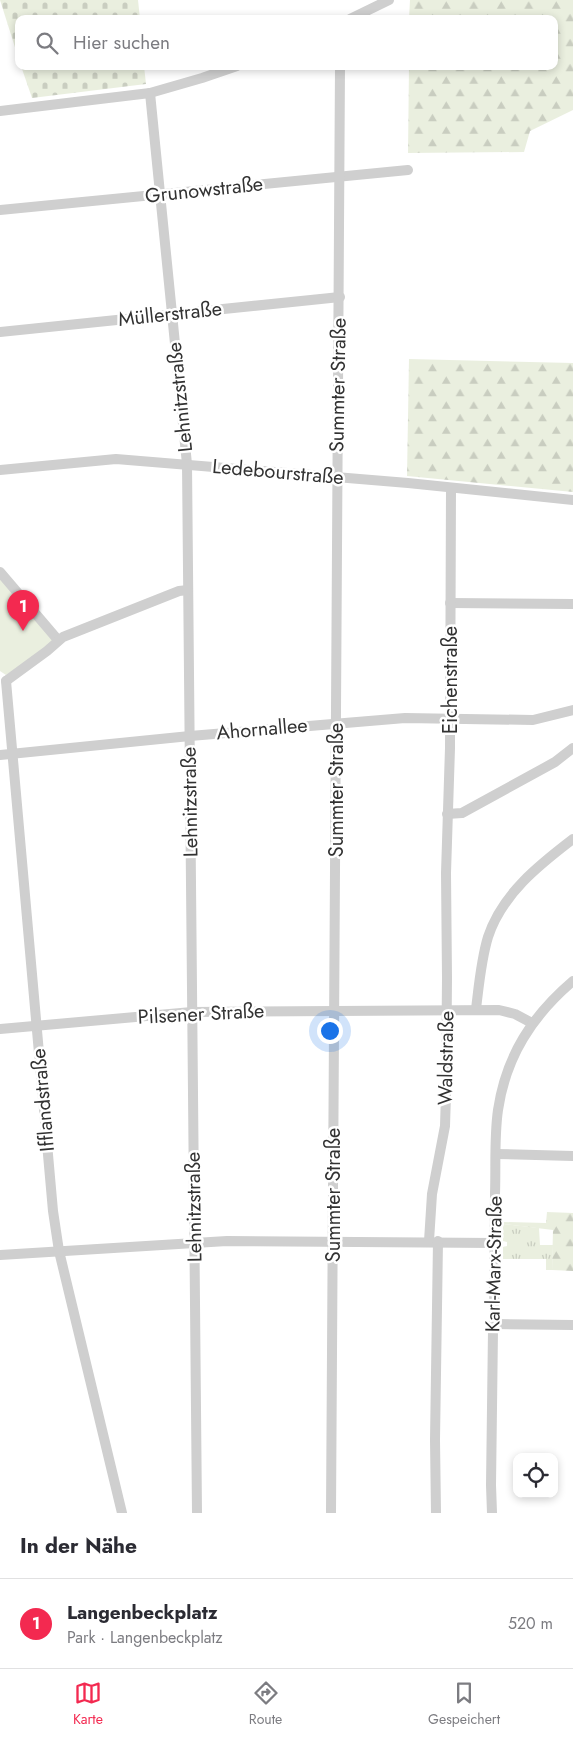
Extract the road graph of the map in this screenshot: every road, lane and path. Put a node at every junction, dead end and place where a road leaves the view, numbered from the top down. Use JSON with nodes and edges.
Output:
{"nodes":[{"id":1,"x":389,"y":0,"type":"edge"},
{"id":2,"x":358,"y":15,"type":"edge"},
{"id":3,"x":224,"y":70,"type":"edge"},
{"id":4,"x":340,"y":70,"type":"edge"},
{"id":5,"x":150,"y":93,"type":"junction"},
{"id":6,"x":0,"y":111,"type":"edge"},
{"id":7,"x":408,"y":170,"type":"dead end"},
{"id":8,"x":340,"y":177,"type":"junction"},
{"id":9,"x":160,"y":194,"type":"junction"},
{"id":10,"x":0,"y":210,"type":"edge"},
{"id":11,"x":340,"y":297,"type":"junction"},
{"id":12,"x":171,"y":314,"type":"junction"},
{"id":13,"x":0,"y":332,"type":"edge"},
{"id":14,"x":187,"y":464,"type":"junction"},
{"id":15,"x":0,"y":470,"type":"edge"},
{"id":16,"x":337,"y":477,"type":"junction"},
{"id":17,"x":451,"y":488,"type":"junction"},
{"id":18,"x":573,"y":500,"type":"edge"},
{"id":19,"x":0,"y":572,"type":"edge"},
{"id":20,"x":188,"y":590,"type":"junction"},
{"id":21,"x":450,"y":602,"type":"junction"},
{"id":22,"x":573,"y":604,"type":"edge"},
{"id":23,"x":58,"y":640,"type":"junction"},
{"id":24,"x":3,"y":677,"type":"edge"},
{"id":25,"x":573,"y":710,"type":"edge"},
{"id":26,"x":449,"y":718,"type":"junction"},
{"id":27,"x":336,"y":722,"type":"junction"},
{"id":28,"x":190,"y":736,"type":"junction"},
{"id":29,"x":573,"y":748,"type":"edge"},
{"id":30,"x":12,"y":754,"type":"junction"},
{"id":31,"x":0,"y":755,"type":"edge"},
{"id":32,"x":447,"y":814,"type":"junction"},
{"id":33,"x":573,"y":839,"type":"edge"},
{"id":34,"x":446,"y":873,"type":"joint"},
{"id":35,"x":573,"y":982,"type":"edge"},
{"id":36,"x":446,"y":1009,"type":"junction"},
{"id":37,"x":476,"y":1009,"type":"junction"},
{"id":38,"x":334,"y":1010,"type":"junction"},
{"id":39,"x":192,"y":1012,"type":"junction"},
{"id":40,"x":532,"y":1023,"type":"junction"},
{"id":41,"x":37,"y":1026,"type":"junction"},
{"id":42,"x":0,"y":1029,"type":"edge"},
{"id":43,"x":496,"y":1154,"type":"junction"},
{"id":44,"x":573,"y":1156,"type":"edge"},
{"id":45,"x":332,"y":1240,"type":"junction"},
{"id":46,"x":433,"y":1241,"type":"junction"},
{"id":47,"x":196,"y":1242,"type":"junction"},
{"id":48,"x":494,"y":1242,"type":"junction"},
{"id":49,"x":59,"y":1252,"type":"junction"},
{"id":50,"x":0,"y":1255,"type":"edge"},
{"id":51,"x":494,"y":1324,"type":"junction"},
{"id":52,"x":573,"y":1325,"type":"edge"},
{"id":53,"x":122,"y":1513,"type":"edge"},
{"id":54,"x":197,"y":1513,"type":"edge"},
{"id":55,"x":331,"y":1513,"type":"edge"},
{"id":56,"x":436,"y":1513,"type":"edge"},
{"id":57,"x":492,"y":1513,"type":"edge"}],
"edges":[{"from":1,"to":2,"type":"street"},
{"from":3,"to":5,"type":"street"},
{"from":4,"to":8,"type":"street","name":"Summter Straße"},
{"from":5,"to":6,"type":"street"},
{"from":5,"to":9,"type":"street","name":"Lehnitzstraße"},
{"from":7,"to":8,"type":"street","name":"Grunowstraße"},
{"from":8,"to":9,"type":"street","name":"Grunowstraße"},
{"from":8,"to":11,"type":"street","name":"Summter Straße"},
{"from":9,"to":10,"type":"street","name":"Grunowstraße"},
{"from":9,"to":12,"type":"street","name":"Lehnitzstraße"},
{"from":11,"to":12,"type":"street","name":"Müllerstraße"},
{"from":11,"to":16,"type":"street","name":"Summter Straße"},
{"from":12,"to":13,"type":"street","name":"Müllerstraße"},
{"from":12,"to":14,"type":"street","name":"Lehnitzstraße"},
{"from":14,"to":15,"type":"street","name":"Ledebourstraße"},
{"from":14,"to":16,"type":"street","name":"Ledebourstraße"},
{"from":14,"to":20,"type":"street","name":"Lehnitzstraße"},
{"from":16,"to":17,"type":"street","name":"Ledebourstraße"},
{"from":16,"to":27,"type":"street","name":"Summter Straße"},
{"from":17,"to":18,"type":"street","name":"Ledebourstraße"},
{"from":17,"to":21,"type":"street","name":"Eichenstraße"},
{"from":19,"to":23,"type":"street"},
{"from":20,"to":23,"type":"street"},
{"from":20,"to":28,"type":"street","name":"Lehnitzstraße"},
{"from":21,"to":22,"type":"street"},
{"from":21,"to":26,"type":"street","name":"Eichenstraße"},
{"from":23,"to":24,"type":"street"},
{"from":24,"to":30,"type":"street","name":"Ifflandstraße"},
{"from":25,"to":26,"type":"street","name":"Ahornallee"},
{"from":26,"to":27,"type":"street","name":"Ahornallee"},
{"from":26,"to":32,"type":"street","name":"Eichenstraße"},
{"from":27,"to":28,"type":"street","name":"Ahornallee"},
{"from":27,"to":38,"type":"street","name":"Summter Straße"},
{"from":28,"to":30,"type":"street","name":"Ahornallee"},
{"from":28,"to":39,"type":"street","name":"Lehnitzstraße"},
{"from":29,"to":32,"type":"street"},
{"from":30,"to":31,"type":"street","name":"Ahornallee"},
{"from":30,"to":41,"type":"street","name":"Ifflandstraße"},
{"from":32,"to":34,"type":"street","name":"Eichenstraße"},
{"from":33,"to":37,"type":"street"},
{"from":34,"to":36,"type":"street","name":"Waldstraße"},
{"from":35,"to":40,"type":"street","name":"Karl-Marx-Straße"},
{"from":36,"to":37,"type":"street","name":"Pilsener Straße"},
{"from":36,"to":38,"type":"street","name":"Pilsener Straße"},
{"from":36,"to":46,"type":"street","name":"Waldstraße"},
{"from":37,"to":40,"type":"street","name":"Pilsener Straße"},
{"from":38,"to":39,"type":"street","name":"Pilsener Straße"},
{"from":38,"to":45,"type":"street","name":"Summter Straße"},
{"from":39,"to":41,"type":"street","name":"Pilsener Straße"},
{"from":39,"to":47,"type":"street","name":"Lehnitzstraße"},
{"from":40,"to":43,"type":"street","name":"Karl-Marx-Straße"},
{"from":41,"to":42,"type":"street","name":"Pilsener Straße"},
{"from":41,"to":49,"type":"street","name":"Ifflandstraße"},
{"from":43,"to":44,"type":"street"},
{"from":43,"to":48,"type":"street","name":"Karl-Marx-Straße"},
{"from":45,"to":46,"type":"street"},
{"from":45,"to":47,"type":"street"},
{"from":45,"to":55,"type":"street","name":"Summter Straße"},
{"from":46,"to":48,"type":"street"},
{"from":46,"to":56,"type":"street","name":"Waldstraße"},
{"from":47,"to":49,"type":"street"},
{"from":47,"to":54,"type":"street","name":"Lehnitzstraße"},
{"from":48,"to":51,"type":"street","name":"Karl-Marx-Straße"},
{"from":49,"to":50,"type":"street"},
{"from":49,"to":53,"type":"street","name":"Ifflandstraße"},
{"from":51,"to":52,"type":"street"},
{"from":51,"to":57,"type":"street","name":"Karl-Marx-Straße"}]}
